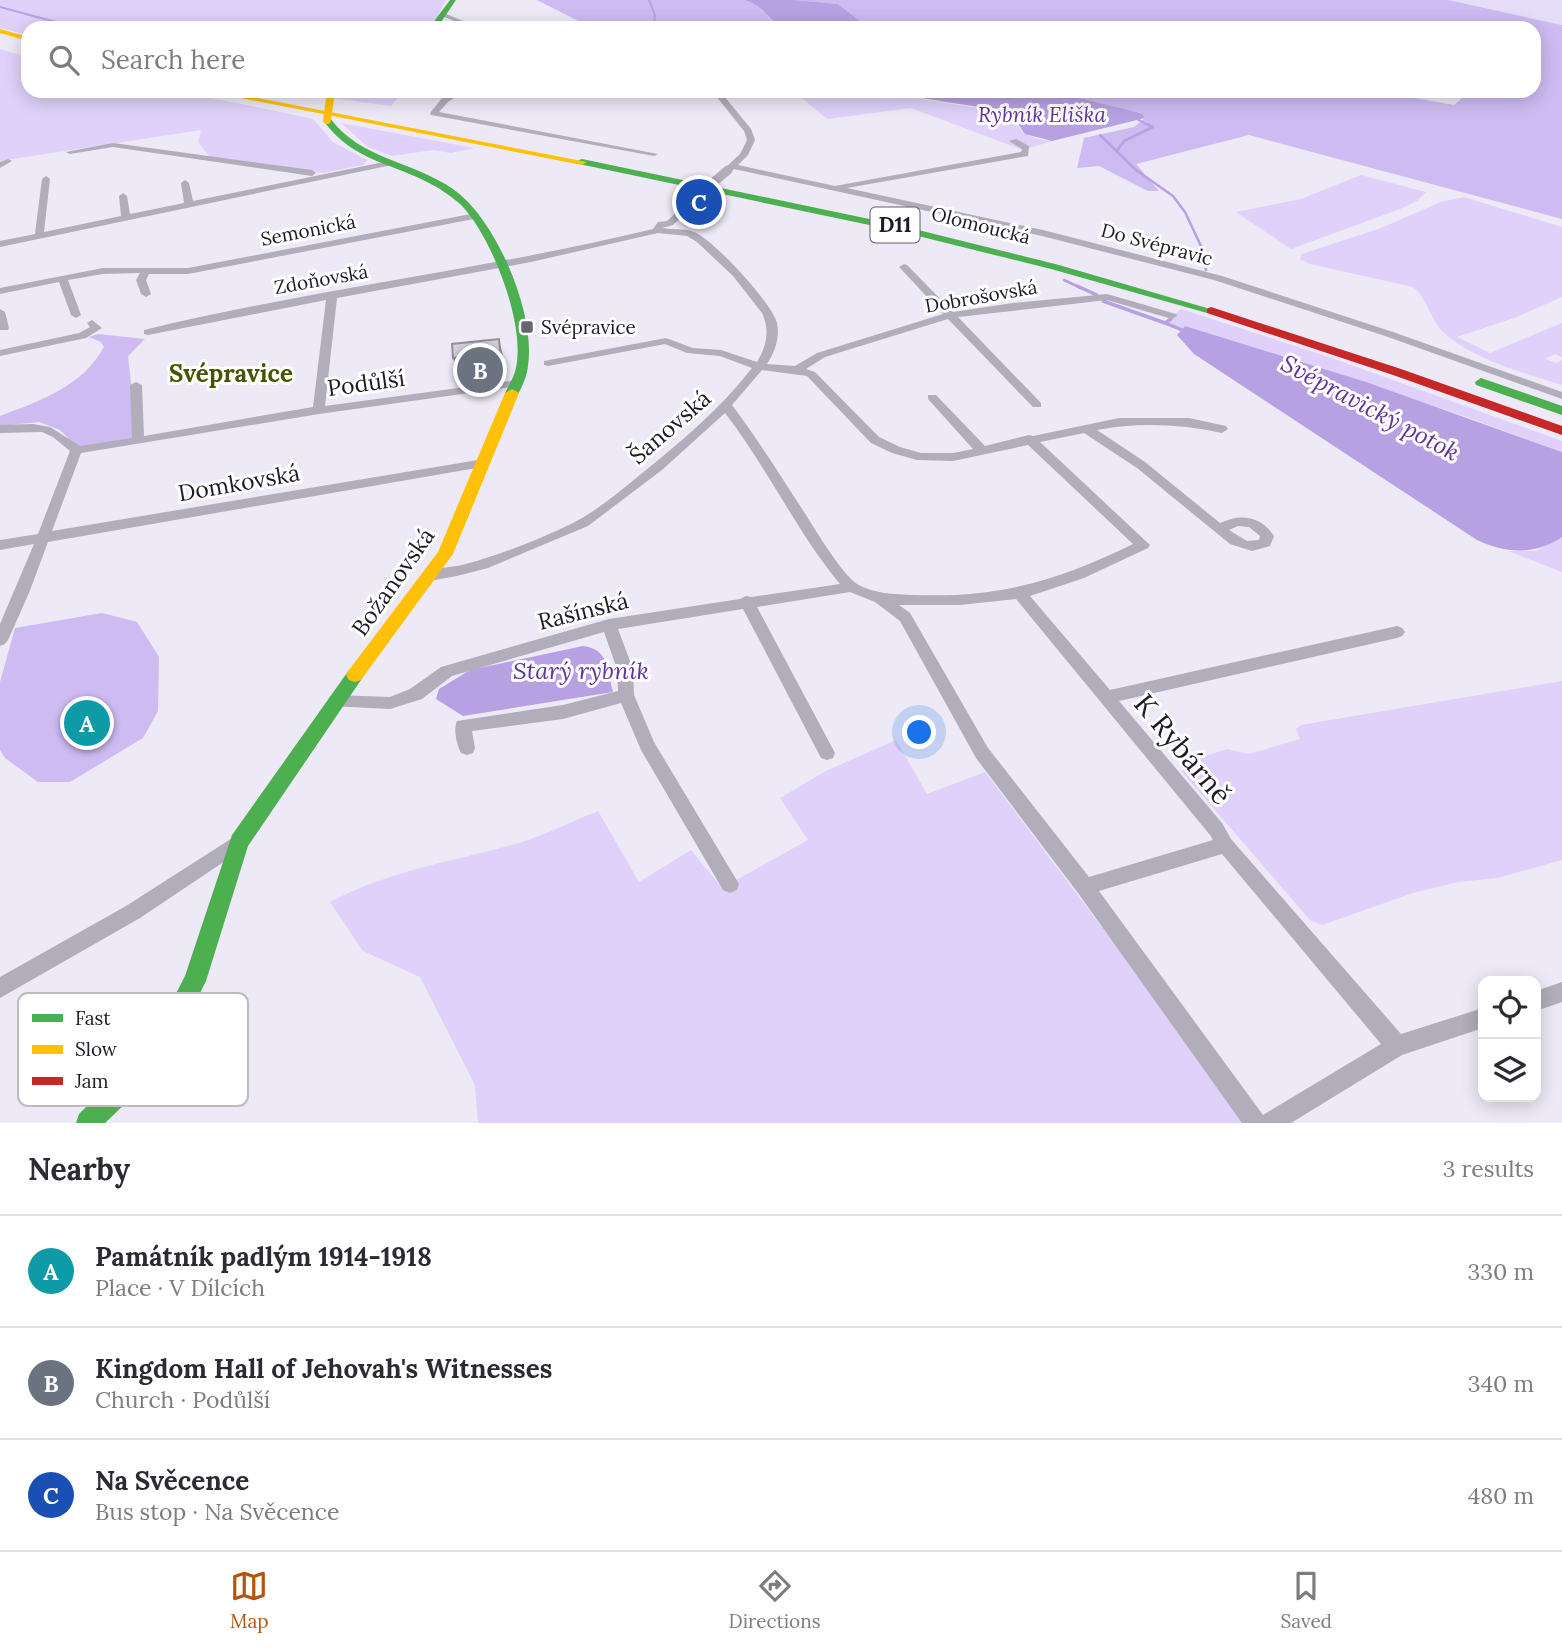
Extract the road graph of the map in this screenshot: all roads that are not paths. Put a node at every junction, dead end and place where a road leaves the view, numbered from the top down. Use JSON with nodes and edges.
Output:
{"nodes":[{"id":1,"x":453,"y":0,"type":"edge"},
{"id":2,"x":444,"y":15,"type":"junction"},
{"id":3,"x":439,"y":21,"type":"edge"},
{"id":4,"x":458,"y":21,"type":"edge"},
{"id":5,"x":0,"y":31,"type":"edge"},
{"id":6,"x":21,"y":37,"type":"edge"},
{"id":7,"x":0,"y":42,"type":"edge"},
{"id":8,"x":21,"y":47,"type":"edge"},
{"id":9,"x":246,"y":98,"type":"edge"},
{"id":10,"x":300,"y":98,"type":"edge"},
{"id":11,"x":331,"y":98,"type":"edge"},
{"id":12,"x":448,"y":98,"type":"edge"},
{"id":13,"x":722,"y":98,"type":"edge"},
{"id":14,"x":1013,"y":141,"type":"dead end"},
{"id":15,"x":70,"y":152,"type":"dead end"},
{"id":16,"x":654,"y":154,"type":"dead end"},
{"id":17,"x":389,"y":163,"type":"junction"},
{"id":18,"x":730,"y":168,"type":"junction"},
{"id":19,"x":323,"y":175,"type":"junction"},
{"id":20,"x":46,"y":179,"type":"dead end"},
{"id":21,"x":185,"y":183,"type":"dead end"},
{"id":22,"x":831,"y":188,"type":"junction"},
{"id":23,"x":123,"y":196,"type":"dead end"},
{"id":24,"x":189,"y":206,"type":"junction"},
{"id":25,"x":476,"y":216,"type":"junction"},
{"id":26,"x":126,"y":219,"type":"junction"},
{"id":27,"x":673,"y":226,"type":"junction"},
{"id":28,"x":39,"y":236,"type":"junction"},
{"id":29,"x":0,"y":244,"type":"edge"},
{"id":30,"x":501,"y":265,"type":"junction"},
{"id":31,"x":904,"y":267,"type":"dead end"},
{"id":32,"x":146,"y":271,"type":"junction"},
{"id":33,"x":63,"y":279,"type":"junction"},
{"id":34,"x":0,"y":291,"type":"edge"},
{"id":35,"x":146,"y":294,"type":"dead end"},
{"id":36,"x":332,"y":294,"type":"junction"},
{"id":37,"x":1235,"y":302,"type":"dead end"},
{"id":38,"x":0,"y":312,"type":"edge"},
{"id":39,"x":76,"y":315,"type":"dead end"},
{"id":40,"x":951,"y":315,"type":"junction"},
{"id":41,"x":1172,"y":316,"type":"dead end"},
{"id":42,"x":1298,"y":322,"type":"dead end"},
{"id":43,"x":92,"y":323,"type":"dead end"},
{"id":44,"x":4,"y":328,"type":"dead end"},
{"id":45,"x":148,"y":332,"type":"dead end"},
{"id":46,"x":0,"y":353,"type":"edge"},
{"id":47,"x":548,"y":363,"type":"dead end"},
{"id":48,"x":761,"y":367,"type":"junction"},
{"id":49,"x":797,"y":370,"type":"junction"},
{"id":50,"x":518,"y":383,"type":"junction"},
{"id":51,"x":136,"y":385,"type":"dead end"},
{"id":52,"x":1562,"y":396,"type":"edge"},
{"id":53,"x":932,"y":397,"type":"dead end"},
{"id":54,"x":1037,"y":405,"type":"dead end"},
{"id":55,"x":726,"y":406,"type":"junction"},
{"id":56,"x":319,"y":410,"type":"junction"},
{"id":57,"x":1562,"y":411,"type":"edge"},
{"id":58,"x":1085,"y":428,"type":"junction"},
{"id":59,"x":0,"y":429,"type":"edge"},
{"id":60,"x":1222,"y":429,"type":"dead end"},
{"id":61,"x":1562,"y":431,"type":"edge"},
{"id":62,"x":1029,"y":439,"type":"junction"},
{"id":63,"x":138,"y":441,"type":"junction"},
{"id":64,"x":980,"y":449,"type":"junction"},
{"id":65,"x":76,"y":450,"type":"junction"},
{"id":66,"x":484,"y":463,"type":"junction"},
{"id":67,"x":1219,"y":529,"type":"dead end"},
{"id":68,"x":40,"y":538,"type":"junction"},
{"id":69,"x":0,"y":545,"type":"edge"},
{"id":70,"x":429,"y":576,"type":"junction"},
{"id":71,"x":851,"y":587,"type":"junction"},
{"id":72,"x":1019,"y":593,"type":"junction"},
{"id":73,"x":880,"y":598,"type":"junction"},
{"id":74,"x":746,"y":601,"type":"junction"},
{"id":75,"x":609,"y":625,"type":"junction"},
{"id":76,"x":1397,"y":632,"type":"dead end"},
{"id":77,"x":0,"y":640,"type":"edge"},
{"id":78,"x":626,"y":695,"type":"junction"},
{"id":79,"x":1105,"y":698,"type":"junction"},
{"id":80,"x":336,"y":701,"type":"junction"},
{"id":81,"x":467,"y":748,"type":"dead end"},
{"id":82,"x":827,"y":753,"type":"dead end"},
{"id":83,"x":239,"y":842,"type":"junction"},
{"id":84,"x":1225,"y":845,"type":"junction"},
{"id":85,"x":730,"y":884,"type":"dead end"},
{"id":86,"x":1086,"y":887,"type":"junction"},
{"id":87,"x":0,"y":988,"type":"edge"},
{"id":88,"x":1562,"y":992,"type":"edge"},
{"id":89,"x":189,"y":993,"type":"edge"},
{"id":90,"x":1541,"y":999,"type":"edge"},
{"id":91,"x":1478,"y":1020,"type":"edge"},
{"id":92,"x":1397,"y":1046,"type":"junction"},
{"id":93,"x":105,"y":1106,"type":"edge"},
{"id":94,"x":88,"y":1123,"type":"edge"},
{"id":95,"x":1255,"y":1123,"type":"edge"},
{"id":96,"x":1270,"y":1123,"type":"edge"}],
"edges":[{"from":1,"to":2,"type":"main road"},
{"from":2,"to":3,"type":"main road"},
{"from":2,"to":4,"type":"street"},
{"from":5,"to":6,"type":"main road"},
{"from":7,"to":8,"type":"main road"},
{"from":9,"to":61,"type":"main road","name":"Olomoucká","number":"D11"},
{"from":10,"to":37,"type":"main road","name":"Olomoucká","number":"D11"},
{"from":11,"to":17,"type":"main road","name":"Božanovská","bridge":true},
{"from":12,"to":16,"type":"street"},
{"from":13,"to":18,"type":"street"},
{"from":14,"to":22,"type":"street"},
{"from":15,"to":19,"type":"street"},
{"from":17,"to":19,"type":"street"},
{"from":17,"to":25,"type":"main road","name":"Božanovská"},
{"from":18,"to":22,"type":"street","name":"Do Svépravic"},
{"from":18,"to":27,"type":"street","bridge":true},
{"from":19,"to":24,"type":"street"},
{"from":20,"to":28,"type":"street"},
{"from":21,"to":24,"type":"street"},
{"from":22,"to":52,"type":"street","name":"Do Svépravic"},
{"from":23,"to":26,"type":"street"},
{"from":24,"to":26,"type":"street"},
{"from":25,"to":30,"type":"main road","name":"Božanovská"},
{"from":25,"to":32,"type":"street","name":"Semonická"},
{"from":26,"to":28,"type":"street"},
{"from":27,"to":30,"type":"street","name":"Zdoňovská"},
{"from":27,"to":48,"type":"street","name":"Šanovská"},
{"from":28,"to":29,"type":"street"},
{"from":30,"to":36,"type":"street","name":"Zdoňovská"},
{"from":30,"to":50,"type":"main road","name":"Božanovská"},
{"from":31,"to":40,"type":"street"},
{"from":32,"to":33,"type":"street","name":"Semonická"},
{"from":32,"to":35,"type":"street"},
{"from":33,"to":34,"type":"street","name":"Semonická"},
{"from":33,"to":39,"type":"street"},
{"from":36,"to":45,"type":"street","name":"Zdoňovská"},
{"from":36,"to":56,"type":"street"},
{"from":38,"to":44,"type":"street"},
{"from":40,"to":41,"type":"street","name":"Dobrošovská"},
{"from":40,"to":49,"type":"street","name":"Dobrošovská"},
{"from":40,"to":54,"type":"street"},
{"from":42,"to":57,"type":"main road"},
{"from":43,"to":46,"type":"street"},
{"from":47,"to":48,"type":"street"},
{"from":48,"to":49,"type":"street"},
{"from":48,"to":55,"type":"street","name":"Šanovská"},
{"from":49,"to":64,"type":"street"},
{"from":50,"to":56,"type":"street","name":"Podůlší"},
{"from":50,"to":66,"type":"main road","name":"Božanovská"},
{"from":51,"to":63,"type":"street"},
{"from":53,"to":64,"type":"street"},
{"from":55,"to":70,"type":"street","name":"Šanovská"},
{"from":55,"to":71,"type":"street"},
{"from":56,"to":63,"type":"street","name":"Podůlší"},
{"from":58,"to":60,"type":"street"},
{"from":58,"to":62,"type":"street"},
{"from":58,"to":67,"type":"street"},
{"from":59,"to":65,"type":"street"},
{"from":62,"to":64,"type":"street"},
{"from":62,"to":72,"type":"street"},
{"from":63,"to":65,"type":"street","name":"Podůlší"},
{"from":65,"to":68,"type":"street"},
{"from":66,"to":68,"type":"street","name":"Domkovská"},
{"from":66,"to":70,"type":"main road","name":"Božanovská"},
{"from":68,"to":69,"type":"street","name":"Domkovská"},
{"from":68,"to":77,"type":"street"},
{"from":70,"to":80,"type":"main road","name":"Božanovská"},
{"from":71,"to":73,"type":"street"},
{"from":71,"to":74,"type":"street","name":"Rašínská"},
{"from":72,"to":73,"type":"street"},
{"from":72,"to":79,"type":"street","name":"K Rybárně"},
{"from":73,"to":86,"type":"street"},
{"from":74,"to":75,"type":"street","name":"Rašínská"},
{"from":74,"to":82,"type":"street"},
{"from":75,"to":78,"type":"street"},
{"from":75,"to":80,"type":"street","name":"Rašínská"},
{"from":76,"to":79,"type":"street"},
{"from":78,"to":81,"type":"street"},
{"from":78,"to":85,"type":"street"},
{"from":79,"to":84,"type":"street","name":"K Rybárně"},
{"from":80,"to":83,"type":"main road","name":"Božanovská"},
{"from":83,"to":87,"type":"street"},
{"from":83,"to":89,"type":"main road","name":"Božanovská"},
{"from":84,"to":86,"type":"street"},
{"from":84,"to":92,"type":"street","name":"K Rybárně"},
{"from":86,"to":95,"type":"street"},
{"from":88,"to":90,"type":"street"},
{"from":91,"to":92,"type":"street"},
{"from":92,"to":96,"type":"street"},
{"from":93,"to":94,"type":"main road","name":"Božanovská"}]}
